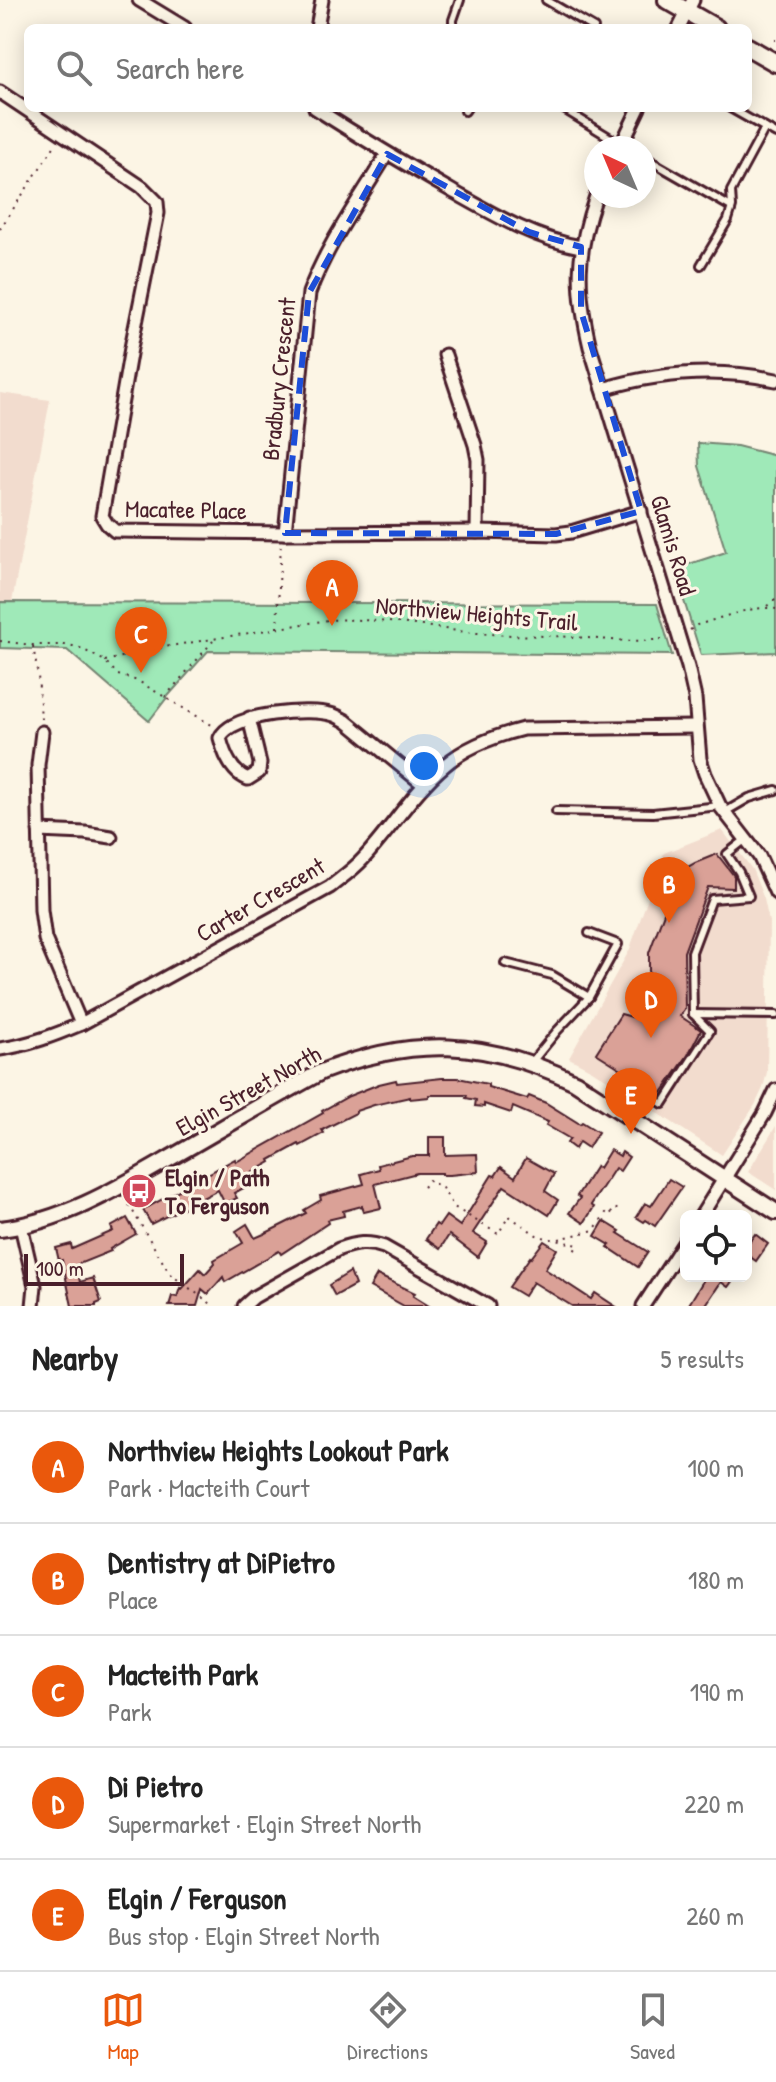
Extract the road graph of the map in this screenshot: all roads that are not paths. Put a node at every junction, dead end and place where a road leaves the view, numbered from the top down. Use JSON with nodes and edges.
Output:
{"nodes":[{"id":1,"x":139,"y":0,"type":"edge"},
{"id":2,"x":322,"y":0,"type":"edge"},
{"id":3,"x":460,"y":0,"type":"edge"},
{"id":4,"x":546,"y":0,"type":"edge"},
{"id":5,"x":667,"y":0,"type":"edge"},
{"id":6,"x":689,"y":6,"type":"edge"},
{"id":7,"x":178,"y":24,"type":"edge"},
{"id":8,"x":318,"y":24,"type":"edge"},
{"id":9,"x":453,"y":24,"type":"edge"},
{"id":10,"x":587,"y":24,"type":"edge"},
{"id":11,"x":711,"y":24,"type":"edge"},
{"id":12,"x":752,"y":49,"type":"edge"},
{"id":13,"x":776,"y":63,"type":"edge"},
{"id":14,"x":0,"y":92,"type":"edge"},
{"id":15,"x":24,"y":108,"type":"edge"},
{"id":16,"x":30,"y":112,"type":"edge"},
{"id":17,"x":321,"y":112,"type":"edge"},
{"id":18,"x":568,"y":112,"type":"edge"},
{"id":19,"x":637,"y":112,"type":"edge"},
{"id":20,"x":737,"y":112,"type":"edge"},
{"id":21,"x":765,"y":128,"type":"junction"},
{"id":22,"x":776,"y":134,"type":"edge"},
{"id":23,"x":606,"y":136,"type":"edge"},
{"id":24,"x":628,"y":136,"type":"edge"},
{"id":25,"x":387,"y":154,"type":"junction"},
{"id":26,"x":656,"y":164,"type":"edge"},
{"id":27,"x":732,"y":207,"type":"junction"},
{"id":28,"x":592,"y":208,"type":"edge"},
{"id":29,"x":581,"y":247,"type":"junction"},
{"id":30,"x":701,"y":265,"type":"dead end"},
{"id":31,"x":445,"y":355,"type":"dead end"},
{"id":32,"x":776,"y":380,"type":"edge"},
{"id":33,"x":603,"y":389,"type":"junction"},
{"id":34,"x":641,"y":511,"type":"junction"},
{"id":35,"x":477,"y":532,"type":"junction"},
{"id":36,"x":285,"y":533,"type":"junction"},
{"id":37,"x":249,"y":718,"type":"junction"},
{"id":38,"x":696,"y":727,"type":"junction"},
{"id":39,"x":42,"y":732,"type":"road end"},
{"id":40,"x":424,"y":785,"type":"junction"},
{"id":41,"x":776,"y":790,"type":"edge"},
{"id":42,"x":723,"y":809,"type":"junction"},
{"id":43,"x":556,"y":811,"type":"dead end"},
{"id":44,"x":39,"y":831,"type":"junction"},
{"id":45,"x":111,"y":837,"type":"dead end"},
{"id":46,"x":746,"y":839,"type":"junction"},
{"id":47,"x":776,"y":893,"type":"edge"},
{"id":48,"x":589,"y":933,"type":"dead end"},
{"id":49,"x":505,"y":963,"type":"dead end"},
{"id":50,"x":589,"y":997,"type":"junction"},
{"id":51,"x":693,"y":1014,"type":"junction"},
{"id":52,"x":776,"y":1015,"type":"edge"},
{"id":53,"x":81,"y":1024,"type":"junction"},
{"id":54,"x":0,"y":1049,"type":"edge"},
{"id":55,"x":531,"y":1063,"type":"junction"},
{"id":56,"x":776,"y":1090,"type":"edge"},
{"id":57,"x":629,"y":1117,"type":"junction"},
{"id":58,"x":724,"y":1178,"type":"junction"},
{"id":59,"x":705,"y":1210,"type":"edge"},
{"id":60,"x":776,"y":1212,"type":"edge"},
{"id":61,"x":21,"y":1226,"type":"junction"},
{"id":62,"x":0,"y":1229,"type":"edge"},
{"id":63,"x":680,"y":1249,"type":"edge"},
{"id":64,"x":33,"y":1306,"type":"edge"},
{"id":65,"x":244,"y":1306,"type":"edge"},
{"id":66,"x":488,"y":1306,"type":"edge"},
{"id":67,"x":643,"y":1306,"type":"edge"}],
"edges":[{"from":1,"to":7,"type":"street"},
{"from":2,"to":8,"type":"street"},
{"from":3,"to":9,"type":"lane"},
{"from":4,"to":10,"type":"lane"},
{"from":5,"to":6,"type":"main road"},
{"from":6,"to":11,"type":"main road"},
{"from":12,"to":13,"type":"main road"},
{"from":14,"to":15,"type":"street","name":"Macatee Place"},
{"from":16,"to":36,"type":"street","name":"Macatee Place"},
{"from":17,"to":25,"type":"street"},
{"from":18,"to":23,"type":"lane"},
{"from":19,"to":24,"type":"street"},
{"from":20,"to":21,"type":"lane"},
{"from":21,"to":22,"type":"lane"},
{"from":21,"to":27,"type":"lane"},
{"from":25,"to":29,"type":"street"},
{"from":25,"to":36,"type":"street","name":"Bradbury Crescent"},
{"from":26,"to":27,"type":"lane"},
{"from":27,"to":30,"type":"lane"},
{"from":28,"to":29,"type":"street","name":"Glamis Road"},
{"from":29,"to":33,"type":"street","name":"Glamis Road"},
{"from":31,"to":35,"type":"street"},
{"from":32,"to":33,"type":"street"},
{"from":33,"to":34,"type":"street","name":"Glamis Road"},
{"from":34,"to":35,"type":"street","name":"Macatee Place"},
{"from":34,"to":38,"type":"street","name":"Glamis Road"},
{"from":35,"to":36,"type":"street","name":"Macatee Place"},
{"from":37,"to":37,"type":"street"},
{"from":37,"to":40,"type":"street"},
{"from":38,"to":40,"type":"street","name":"Carter Crescent"},
{"from":38,"to":42,"type":"street","name":"Glamis Road"},
{"from":39,"to":44,"type":"street"},
{"from":40,"to":53,"type":"street","name":"Carter Crescent"},
{"from":41,"to":42,"type":"lane"},
{"from":42,"to":43,"type":"lane"},
{"from":42,"to":46,"type":"street","name":"Glamis Road"},
{"from":44,"to":45,"type":"street"},
{"from":44,"to":53,"type":"street"},
{"from":46,"to":47,"type":"street","name":"Glamis Road"},
{"from":46,"to":51,"type":"lane"},
{"from":48,"to":50,"type":"lane"},
{"from":49,"to":50,"type":"lane"},
{"from":50,"to":55,"type":"lane"},
{"from":51,"to":52,"type":"lane"},
{"from":51,"to":57,"type":"lane"},
{"from":53,"to":54,"type":"street","name":"Carter Crescent"},
{"from":55,"to":57,"type":"street","name":"Elgin Street North"},
{"from":55,"to":61,"type":"street","name":"Elgin Street North"},
{"from":56,"to":58,"type":"street"},
{"from":57,"to":58,"type":"street","name":"Elgin Street North"},
{"from":58,"to":59,"type":"street"},
{"from":58,"to":60,"type":"street","name":"Elgin Street North"},
{"from":61,"to":62,"type":"street","name":"Elgin Street North"},
{"from":61,"to":64,"type":"street"},
{"from":63,"to":67,"type":"street"},
{"from":65,"to":66,"type":"street"}]}
